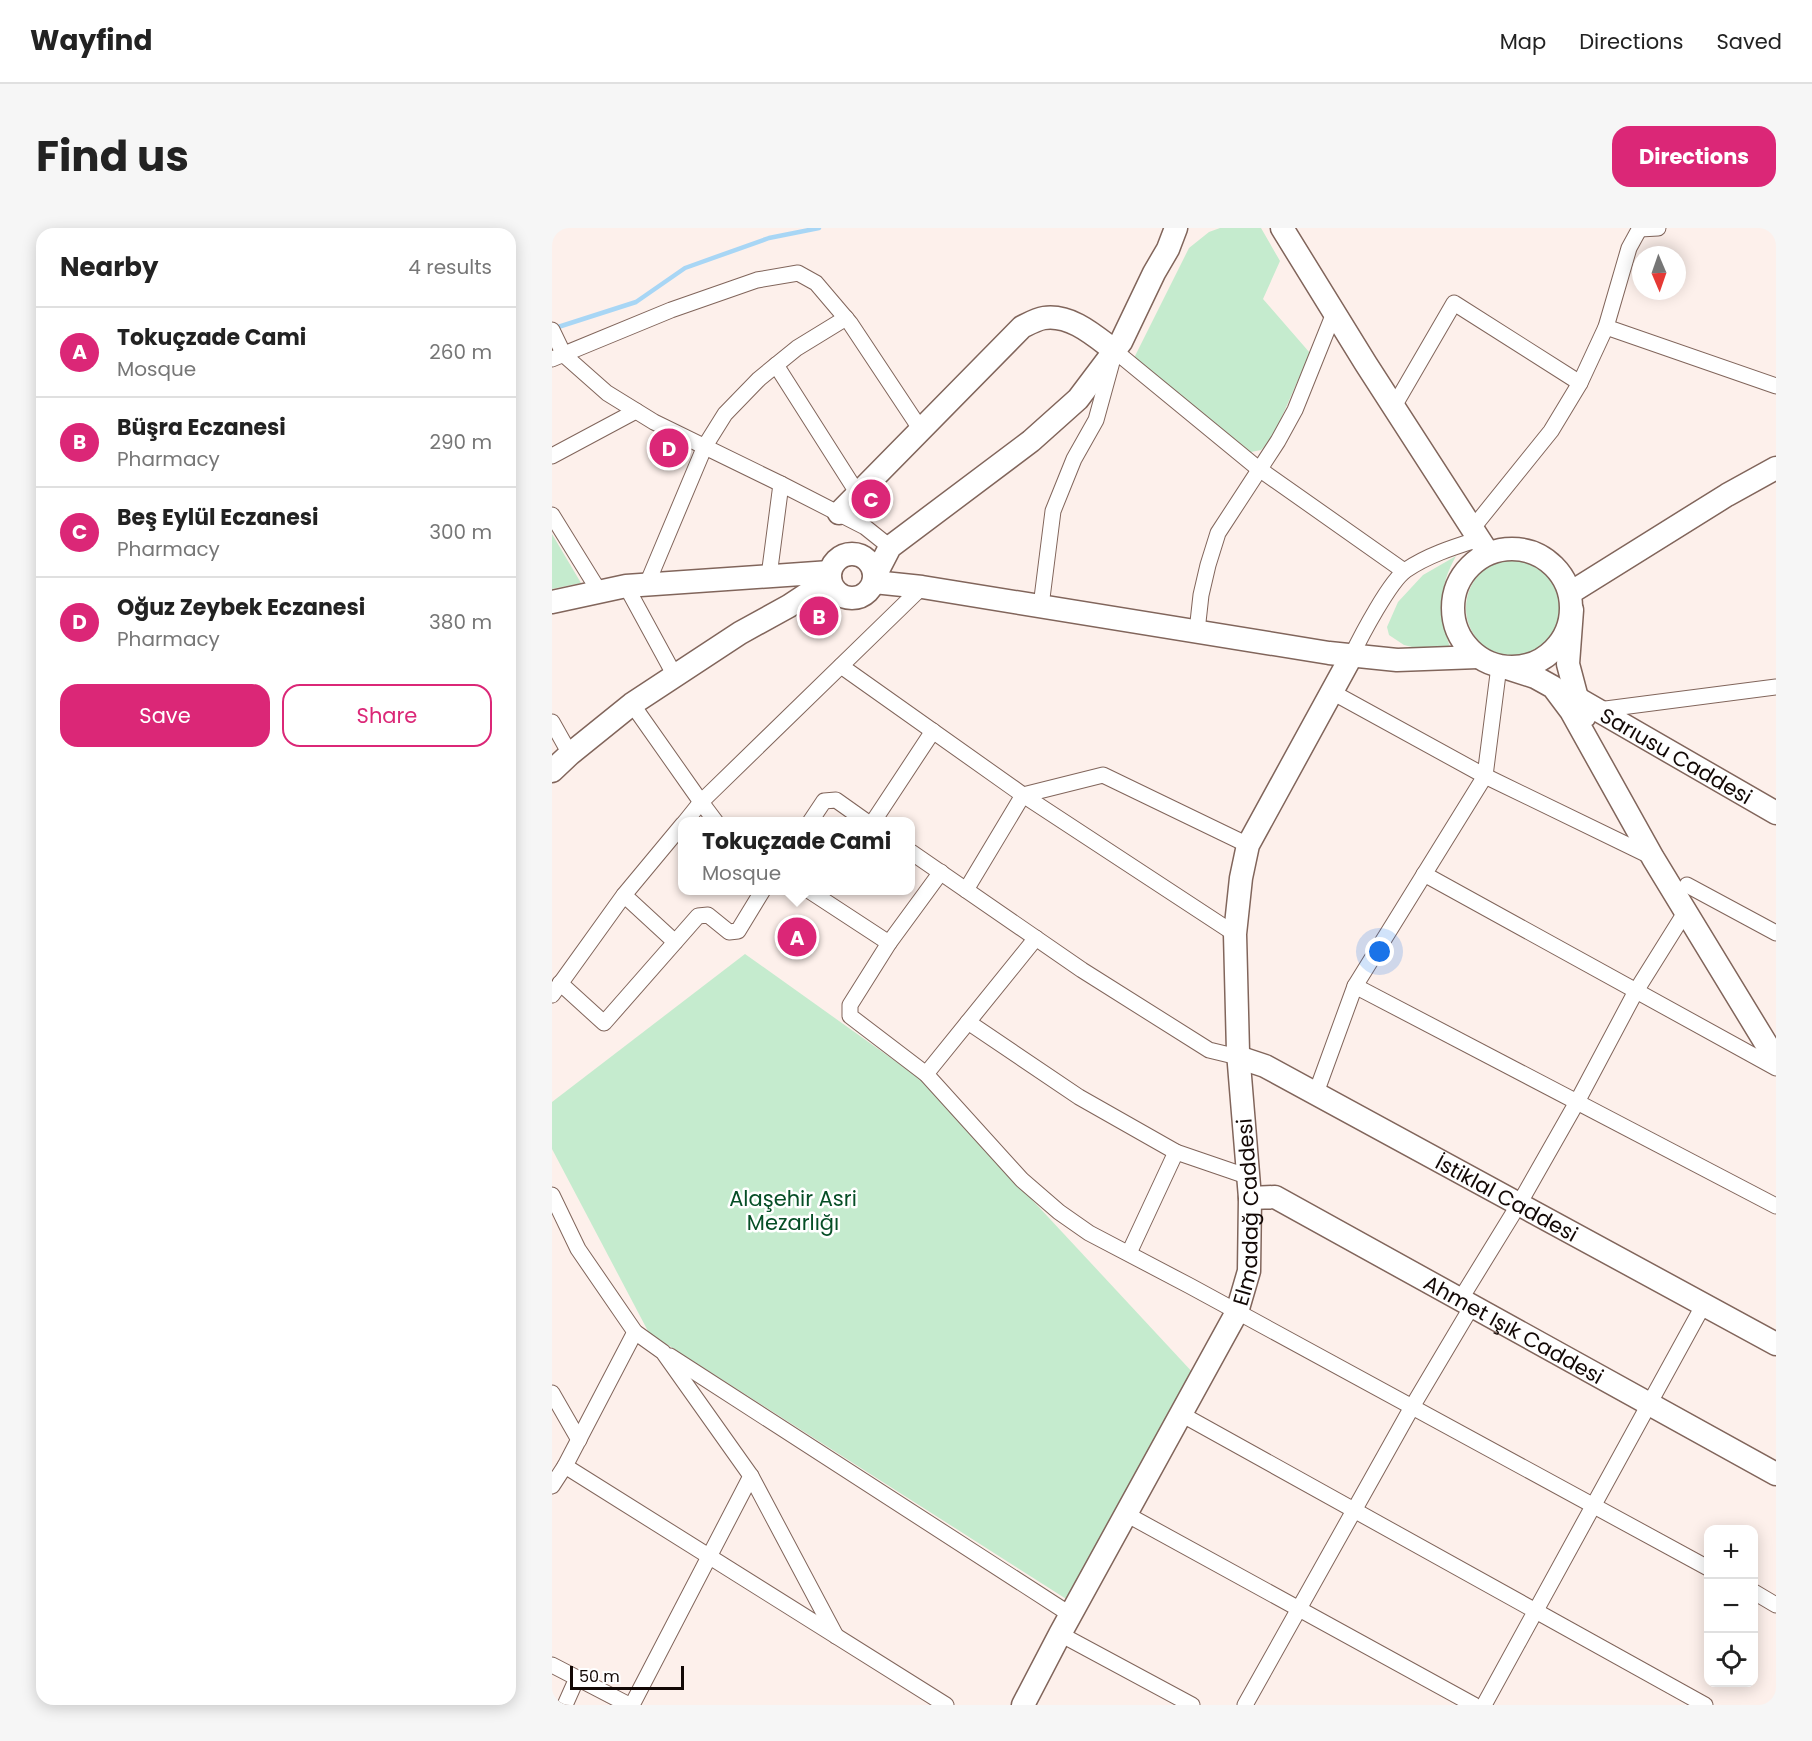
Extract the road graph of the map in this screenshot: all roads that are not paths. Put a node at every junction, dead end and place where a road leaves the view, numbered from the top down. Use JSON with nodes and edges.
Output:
{"nodes":[{"id":1,"x":1193,"y":228,"type":"edge"},
{"id":2,"x":1282,"y":228,"type":"edge"},
{"id":3,"x":1640,"y":228,"type":"edge"},
{"id":4,"x":1658,"y":228,"type":"edge"},
{"id":5,"x":1172,"y":238,"type":"edge"},
{"id":6,"x":1334,"y":313,"type":"junction"},
{"id":7,"x":846,"y":318,"type":"junction"},
{"id":8,"x":1606,"y":327,"type":"junction"},
{"id":9,"x":552,"y":330,"type":"edge"},
{"id":10,"x":1115,"y":351,"type":"junction"},
{"id":11,"x":559,"y":354,"type":"edge"},
{"id":12,"x":776,"y":365,"type":"junction"},
{"id":13,"x":1580,"y":383,"type":"junction"},
{"id":14,"x":1776,"y":386,"type":"edge"},
{"id":15,"x":1394,"y":408,"type":"junction"},
{"id":16,"x":636,"y":411,"type":"junction"},
{"id":17,"x":921,"y":430,"type":"junction"},
{"id":18,"x":705,"y":446,"type":"junction"},
{"id":19,"x":552,"y":456,"type":"edge"},
{"id":20,"x":1258,"y":468,"type":"junction"},
{"id":21,"x":1776,"y":468,"type":"edge"},
{"id":22,"x":781,"y":484,"type":"junction"},
{"id":23,"x":858,"y":494,"type":"junction"},
{"id":24,"x":839,"y":513,"type":"junction"},
{"id":25,"x":552,"y":515,"type":"edge"},
{"id":26,"x":1479,"y":540,"type":"junction"},
{"id":27,"x":890,"y":547,"type":"junction"},
{"id":28,"x":852,"y":554,"type":"junction"},
{"id":29,"x":1404,"y":571,"type":"junction"},
{"id":30,"x":769,"y":576,"type":"junction"},
{"id":31,"x":874,"y":579,"type":"junction"},
{"id":32,"x":835,"y":583,"type":"junction"},
{"id":33,"x":636,"y":585,"type":"junction"},
{"id":34,"x":922,"y":587,"type":"junction"},
{"id":35,"x":599,"y":591,"type":"junction"},
{"id":36,"x":1571,"y":601,"type":"junction"},
{"id":37,"x":552,"y":602,"type":"edge"},
{"id":38,"x":1041,"y":606,"type":"junction"},
{"id":39,"x":1197,"y":631,"type":"junction"},
{"id":40,"x":1352,"y":655,"type":"junction"},
{"id":41,"x":1478,"y":657,"type":"junction"},
{"id":42,"x":841,"y":666,"type":"junction"},
{"id":43,"x":1502,"y":667,"type":"junction"},
{"id":44,"x":675,"y":676,"type":"junction"},
{"id":45,"x":1553,"y":687,"type":"junction"},
{"id":46,"x":1776,"y":687,"type":"edge"},
{"id":47,"x":1332,"y":692,"type":"junction"},
{"id":48,"x":1576,"y":698,"type":"junction"},
{"id":49,"x":632,"y":704,"type":"junction"},
{"id":50,"x":1598,"y":710,"type":"junction"},
{"id":51,"x":552,"y":722,"type":"edge"},
{"id":52,"x":933,"y":731,"type":"junction"},
{"id":53,"x":570,"y":754,"type":"junction"},
{"id":54,"x":552,"y":771,"type":"edge"},
{"id":55,"x":1485,"y":776,"type":"junction"},
{"id":56,"x":1023,"y":795,"type":"junction"},
{"id":57,"x":701,"y":802,"type":"junction"},
{"id":58,"x":1776,"y":813,"type":"edge"},
{"id":59,"x":689,"y":817,"type":"edge"},
{"id":60,"x":712,"y":817,"type":"edge"},
{"id":61,"x":813,"y":817,"type":"edge"},
{"id":62,"x":860,"y":817,"type":"edge"},
{"id":63,"x":876,"y":817,"type":"edge"},
{"id":64,"x":678,"y":830,"type":"edge"},
{"id":65,"x":1248,"y":845,"type":"junction"},
{"id":66,"x":915,"y":855,"type":"edge"},
{"id":67,"x":1653,"y":858,"type":"junction"},
{"id":68,"x":941,"y":872,"type":"junction"},
{"id":69,"x":1424,"y":874,"type":"junction"},
{"id":70,"x":1687,"y":885,"type":"junction"},
{"id":71,"x":966,"y":890,"type":"junction"},
{"id":72,"x":624,"y":895,"type":"junction"},
{"id":73,"x":760,"y":895,"type":"edge"},
{"id":74,"x":814,"y":895,"type":"edge"},
{"id":75,"x":1686,"y":911,"type":"junction"},
{"id":76,"x":1776,"y":933,"type":"edge"},
{"id":77,"x":1235,"y":934,"type":"junction"},
{"id":78,"x":1036,"y":938,"type":"junction"},
{"id":79,"x":675,"y":942,"type":"junction"},
{"id":80,"x":889,"y":943,"type":"junction"},
{"id":81,"x":1355,"y":986,"type":"junction"},
{"id":82,"x":556,"y":989,"type":"edge"},
{"id":83,"x":1636,"y":991,"type":"junction"},
{"id":84,"x":968,"y":1022,"type":"junction"},
{"id":85,"x":1776,"y":1031,"type":"edge"},
{"id":86,"x":1238,"y":1057,"type":"junction"},
{"id":87,"x":1776,"y":1060,"type":"edge"},
{"id":88,"x":1776,"y":1068,"type":"edge"},
{"id":89,"x":926,"y":1074,"type":"junction"},
{"id":90,"x":1316,"y":1093,"type":"junction"},
{"id":91,"x":1577,"y":1102,"type":"junction"},
{"id":92,"x":1176,"y":1152,"type":"junction"},
{"id":93,"x":1250,"y":1187,"type":"junction"},
{"id":94,"x":552,"y":1195,"type":"edge"},
{"id":95,"x":1519,"y":1204,"type":"junction"},
{"id":96,"x":1776,"y":1206,"type":"edge"},
{"id":97,"x":1128,"y":1254,"type":"junction"},
{"id":98,"x":1466,"y":1303,"type":"junction"},
{"id":99,"x":1704,"y":1304,"type":"junction"},
{"id":100,"x":1237,"y":1312,"type":"junction"},
{"id":101,"x":635,"y":1332,"type":"junction"},
{"id":102,"x":1776,"y":1344,"type":"edge"},
{"id":103,"x":663,"y":1352,"type":"junction"},
{"id":104,"x":552,"y":1393,"type":"edge"},
{"id":105,"x":1649,"y":1404,"type":"junction"},
{"id":106,"x":1412,"y":1407,"type":"junction"},
{"id":107,"x":1181,"y":1414,"type":"junction"},
{"id":108,"x":579,"y":1440,"type":"junction"},
{"id":109,"x":565,"y":1466,"type":"junction"},
{"id":110,"x":1776,"y":1474,"type":"edge"},
{"id":111,"x":751,"y":1476,"type":"junction"},
{"id":112,"x":552,"y":1486,"type":"edge"},
{"id":113,"x":1593,"y":1506,"type":"junction"},
{"id":114,"x":1354,"y":1510,"type":"junction"},
{"id":115,"x":1126,"y":1514,"type":"junction"},
{"id":116,"x":709,"y":1556,"type":"junction"},
{"id":117,"x":1704,"y":1566,"type":"edge"},
{"id":118,"x":1758,"y":1594,"type":"edge"},
{"id":119,"x":1776,"y":1605,"type":"edge"},
{"id":120,"x":1299,"y":1609,"type":"junction"},
{"id":121,"x":1536,"y":1611,"type":"junction"},
{"id":122,"x":1065,"y":1624,"type":"junction"},
{"id":123,"x":837,"y":1636,"type":"junction"},
{"id":124,"x":552,"y":1665,"type":"edge"},
{"id":125,"x":577,"y":1678,"type":"junction"},
{"id":126,"x":565,"y":1705,"type":"edge"},
{"id":127,"x":631,"y":1705,"type":"edge"},
{"id":128,"x":946,"y":1705,"type":"edge"},
{"id":129,"x":1023,"y":1705,"type":"edge"},
{"id":130,"x":1192,"y":1705,"type":"edge"},
{"id":131,"x":1245,"y":1705,"type":"edge"},
{"id":132,"x":1474,"y":1705,"type":"edge"},
{"id":133,"x":1484,"y":1705,"type":"edge"},
{"id":134,"x":1705,"y":1705,"type":"edge"}],
"edges":[{"from":1,"to":5,"type":"street"},
{"from":2,"to":6,"type":"street"},
{"from":3,"to":4,"type":"street"},
{"from":3,"to":8,"type":"street"},
{"from":5,"to":10,"type":"street"},
{"from":6,"to":15,"type":"street"},
{"from":6,"to":20,"type":"street"},
{"from":7,"to":11,"type":"street"},
{"from":7,"to":12,"type":"street"},
{"from":7,"to":17,"type":"street"},
{"from":8,"to":13,"type":"street"},
{"from":8,"to":14,"type":"street"},
{"from":9,"to":11,"type":"street"},
{"from":10,"to":17,"type":"street"},
{"from":10,"to":20,"type":"street"},
{"from":10,"to":27,"type":"street"},
{"from":10,"to":38,"type":"street"},
{"from":11,"to":16,"type":"street"},
{"from":12,"to":18,"type":"street"},
{"from":12,"to":23,"type":"street"},
{"from":13,"to":15,"type":"street"},
{"from":13,"to":26,"type":"street"},
{"from":15,"to":26,"type":"street"},
{"from":16,"to":18,"type":"street"},
{"from":16,"to":19,"type":"street"},
{"from":17,"to":23,"type":"street"},
{"from":18,"to":22,"type":"street"},
{"from":18,"to":33,"type":"street"},
{"from":20,"to":29,"type":"street"},
{"from":20,"to":39,"type":"street"},
{"from":21,"to":36,"type":"street"},
{"from":22,"to":24,"type":"street"},
{"from":22,"to":30,"type":"street"},
{"from":23,"to":24,"type":"street"},
{"from":24,"to":27,"type":"street"},
{"from":25,"to":35,"type":"street"},
{"from":26,"to":29,"type":"street"},
{"from":26,"to":36,"type":"street"},
{"from":26,"to":41,"type":"street"},
{"from":27,"to":28,"type":"street"},
{"from":27,"to":31,"type":"street"},
{"from":28,"to":31,"type":"street"},
{"from":28,"to":32,"type":"street"},
{"from":29,"to":40,"type":"street"},
{"from":30,"to":32,"type":"street"},
{"from":30,"to":33,"type":"street"},
{"from":31,"to":32,"type":"street"},
{"from":31,"to":34,"type":"street"},
{"from":32,"to":44,"type":"street"},
{"from":33,"to":35,"type":"street"},
{"from":33,"to":44,"type":"street"},
{"from":34,"to":38,"type":"street"},
{"from":34,"to":42,"type":"street"},
{"from":35,"to":37,"type":"street"},
{"from":36,"to":43,"type":"street"},
{"from":36,"to":48,"type":"street"},
{"from":38,"to":39,"type":"street"},
{"from":39,"to":40,"type":"street"},
{"from":40,"to":41,"type":"street"},
{"from":40,"to":47,"type":"street","name":"Elmadağ Caddesi"},
{"from":41,"to":43,"type":"street"},
{"from":42,"to":52,"type":"street"},
{"from":42,"to":57,"type":"street"},
{"from":43,"to":45,"type":"street","name":"Sarıusu Caddesi"},
{"from":43,"to":55,"type":"street"},
{"from":44,"to":49,"type":"street"},
{"from":45,"to":48,"type":"street","name":"Sarıusu Caddesi"},
{"from":45,"to":67,"type":"street"},
{"from":46,"to":50,"type":"street"},
{"from":47,"to":55,"type":"street"},
{"from":47,"to":65,"type":"street","name":"Elmadağ Caddesi"},
{"from":48,"to":50,"type":"street","name":"Sarıusu Caddesi"},
{"from":48,"to":70,"type":"street"},
{"from":49,"to":53,"type":"street"},
{"from":49,"to":57,"type":"street"},
{"from":50,"to":58,"type":"street","name":"Sarıusu Caddesi"},
{"from":51,"to":53,"type":"street"},
{"from":52,"to":56,"type":"street"},
{"from":52,"to":63,"type":"street"},
{"from":53,"to":54,"type":"street"},
{"from":55,"to":67,"type":"street"},
{"from":55,"to":69,"type":"street"},
{"from":56,"to":65,"type":"street"},
{"from":56,"to":71,"type":"street"},
{"from":56,"to":77,"type":"street"},
{"from":57,"to":59,"type":"street"},
{"from":57,"to":60,"type":"street"},
{"from":61,"to":62,"type":"street"},
{"from":64,"to":72,"type":"street"},
{"from":65,"to":77,"type":"street","name":"Elmadağ Caddesi"},
{"from":66,"to":68,"type":"street"},
{"from":67,"to":75,"type":"street"},
{"from":68,"to":71,"type":"street"},
{"from":68,"to":80,"type":"street"},
{"from":69,"to":81,"type":"street"},
{"from":69,"to":83,"type":"street"},
{"from":70,"to":76,"type":"street"},
{"from":70,"to":85,"type":"street"},
{"from":71,"to":78,"type":"street"},
{"from":72,"to":79,"type":"street"},
{"from":72,"to":82,"type":"street"},
{"from":73,"to":79,"type":"street"},
{"from":74,"to":80,"type":"street"},
{"from":75,"to":83,"type":"street"},
{"from":75,"to":87,"type":"street"},
{"from":77,"to":86,"type":"street","name":"Elmadağ Caddesi"},
{"from":78,"to":84,"type":"street"},
{"from":78,"to":86,"type":"street"},
{"from":79,"to":82,"type":"street"},
{"from":80,"to":89,"type":"street"},
{"from":81,"to":90,"type":"street"},
{"from":81,"to":91,"type":"street"},
{"from":83,"to":88,"type":"street"},
{"from":83,"to":91,"type":"street"},
{"from":84,"to":89,"type":"street"},
{"from":84,"to":92,"type":"street"},
{"from":86,"to":90,"type":"street","name":"İstiklal Caddesi"},
{"from":86,"to":93,"type":"street","name":"Elmadağ Caddesi"},
{"from":89,"to":97,"type":"street"},
{"from":90,"to":95,"type":"street","name":"İstiklal Caddesi"},
{"from":91,"to":95,"type":"street"},
{"from":91,"to":96,"type":"street"},
{"from":92,"to":93,"type":"street"},
{"from":92,"to":97,"type":"street"},
{"from":93,"to":98,"type":"street","name":"Ahmet Işık Caddesi"},
{"from":93,"to":100,"type":"street","name":"Elmadağ Caddesi"},
{"from":94,"to":101,"type":"street"},
{"from":95,"to":98,"type":"street"},
{"from":95,"to":99,"type":"street","name":"İstiklal Caddesi"},
{"from":97,"to":100,"type":"street"},
{"from":98,"to":105,"type":"street","name":"Ahmet Işık Caddesi"},
{"from":98,"to":106,"type":"street"},
{"from":99,"to":102,"type":"street","name":"İstiklal Caddesi"},
{"from":99,"to":105,"type":"street"},
{"from":100,"to":106,"type":"street"},
{"from":100,"to":107,"type":"street","name":"Elmadağ Caddesi"},
{"from":101,"to":103,"type":"street"},
{"from":101,"to":108,"type":"street"},
{"from":103,"to":111,"type":"street"},
{"from":103,"to":122,"type":"street"},
{"from":104,"to":108,"type":"street"},
{"from":105,"to":110,"type":"street","name":"Ahmet Işık Caddesi"},
{"from":105,"to":113,"type":"street"},
{"from":106,"to":113,"type":"street"},
{"from":106,"to":114,"type":"street"},
{"from":107,"to":114,"type":"street"},
{"from":107,"to":115,"type":"street","name":"Elmadağ Caddesi"},
{"from":108,"to":109,"type":"street"},
{"from":109,"to":112,"type":"street"},
{"from":109,"to":116,"type":"street"},
{"from":111,"to":116,"type":"street"},
{"from":111,"to":123,"type":"street"},
{"from":113,"to":117,"type":"street"},
{"from":113,"to":121,"type":"street"},
{"from":114,"to":120,"type":"street"},
{"from":114,"to":121,"type":"street"},
{"from":115,"to":120,"type":"street"},
{"from":115,"to":122,"type":"street","name":"Elmadağ Caddesi"},
{"from":116,"to":123,"type":"street"},
{"from":116,"to":127,"type":"street"},
{"from":118,"to":119,"type":"street"},
{"from":120,"to":131,"type":"street"},
{"from":120,"to":132,"type":"street"},
{"from":121,"to":133,"type":"street"},
{"from":121,"to":134,"type":"street"},
{"from":122,"to":129,"type":"street","name":"Elmadağ Caddesi"},
{"from":122,"to":130,"type":"street"},
{"from":123,"to":128,"type":"street"},
{"from":124,"to":125,"type":"street"},
{"from":125,"to":126,"type":"street"},
{"from":125,"to":127,"type":"street"}]}
